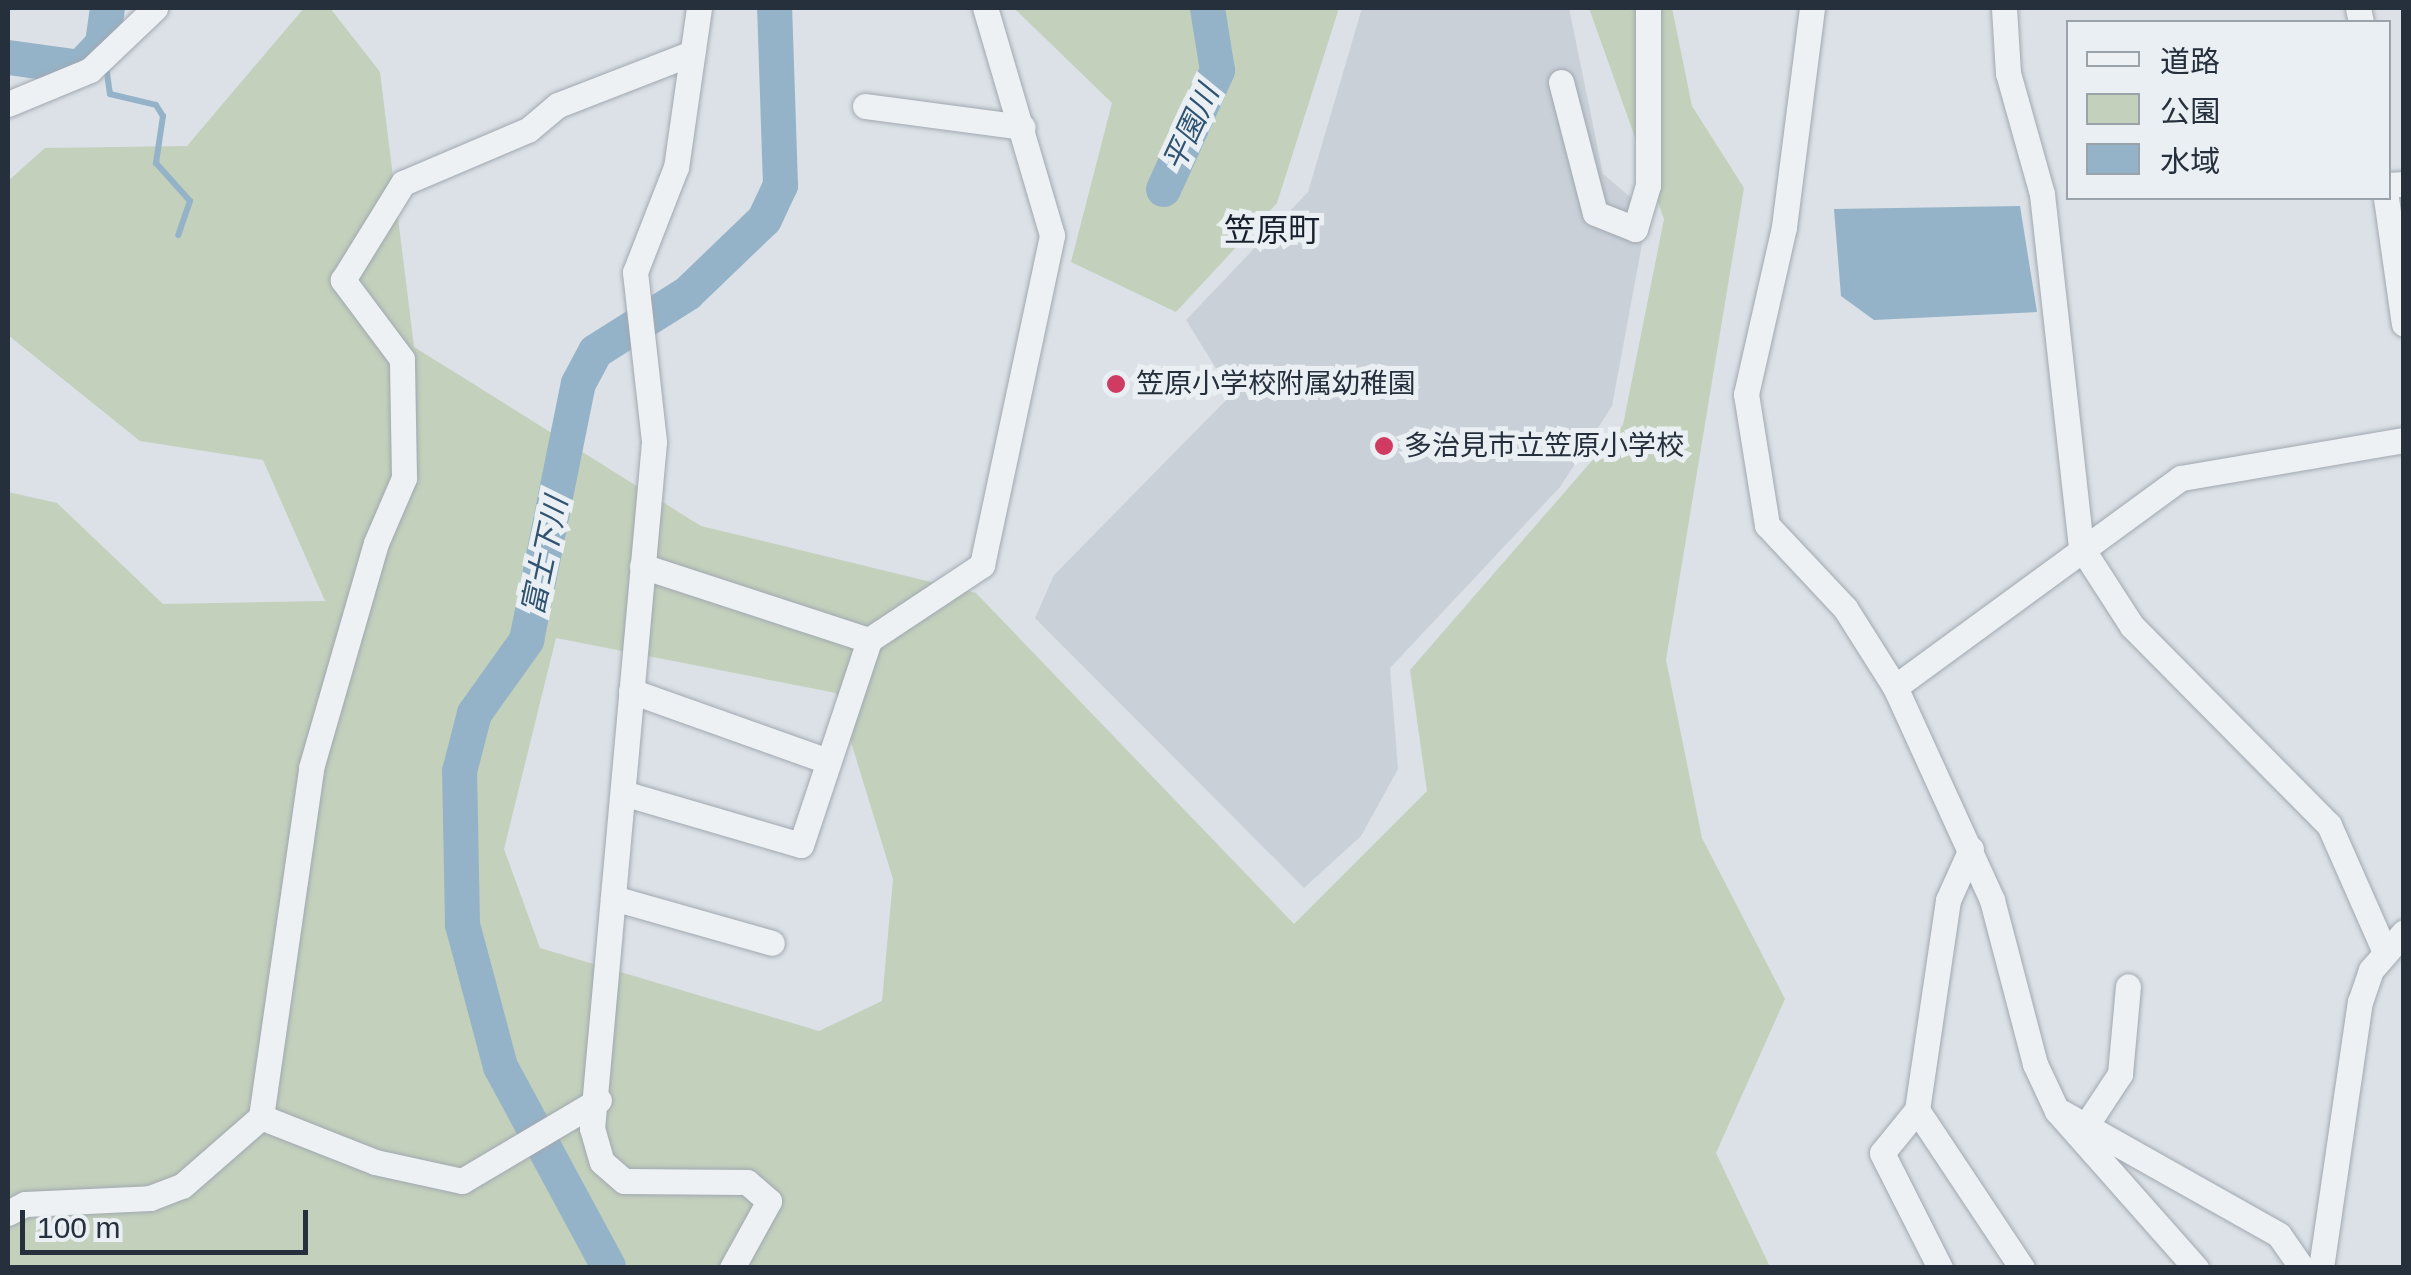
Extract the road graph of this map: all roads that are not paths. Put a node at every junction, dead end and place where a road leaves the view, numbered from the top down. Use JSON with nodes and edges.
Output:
{"nodes":[{"id":1,"x":154,"y":8,"type":"edge"},
{"id":2,"x":699,"y":8,"type":"edge"},
{"id":3,"x":985,"y":8,"type":"edge"},
{"id":4,"x":1648,"y":8,"type":"edge"},
{"id":5,"x":1812,"y":8,"type":"edge"},
{"id":6,"x":2004,"y":8,"type":"edge"},
{"id":7,"x":692,"y":53,"type":"junction"},
{"id":8,"x":1561,"y":82,"type":"dead end"},
{"id":9,"x":8,"y":104,"type":"edge"},
{"id":10,"x":865,"y":106,"type":"dead end"},
{"id":11,"x":1023,"y":127,"type":"junction"},
{"id":12,"x":2386,"y":200,"type":"edge"},
{"id":13,"x":2404,"y":324,"type":"edge"},
{"id":14,"x":2404,"y":440,"type":"edge"},
{"id":15,"x":2081,"y":548,"type":"junction"},
{"id":16,"x":642,"y":566,"type":"junction"},
{"id":17,"x":869,"y":640,"type":"junction"},
{"id":18,"x":1895,"y":687,"type":"junction"},
{"id":19,"x":632,"y":691,"type":"junction"},
{"id":20,"x":828,"y":760,"type":"junction"},
{"id":21,"x":623,"y":793,"type":"junction"},
{"id":22,"x":1971,"y":849,"type":"junction"},
{"id":23,"x":612,"y":898,"type":"junction"},
{"id":24,"x":2404,"y":932,"type":"edge"},
{"id":25,"x":772,"y":943,"type":"dead end"},
{"id":26,"x":2385,"y":952,"type":"junction"},
{"id":27,"x":2128,"y":986,"type":"dead end"},
{"id":28,"x":588,"y":1104,"type":"junction"},
{"id":29,"x":1917,"y":1110,"type":"junction"},
{"id":30,"x":2058,"y":1110,"type":"junction"},
{"id":31,"x":261,"y":1117,"type":"junction"},
{"id":32,"x":2087,"y":1124,"type":"junction"},
{"id":33,"x":8,"y":1213,"type":"edge"},
{"id":34,"x":2175,"y":1256,"type":"edge"},
{"id":35,"x":2014,"y":1265,"type":"edge"},
{"id":36,"x":732,"y":1268,"type":"edge"},
{"id":37,"x":1940,"y":1268,"type":"edge"},
{"id":38,"x":2196,"y":1268,"type":"edge"},
{"id":39,"x":2302,"y":1268,"type":"edge"},
{"id":40,"x":2322,"y":1268,"type":"edge"}],
"edges":[{"from":1,"to":9,"type":"street"},
{"from":2,"to":7,"type":"street"},
{"from":3,"to":11,"type":"street"},
{"from":4,"to":8,"type":"street"},
{"from":5,"to":18,"type":"street"},
{"from":6,"to":15,"type":"street"},
{"from":7,"to":16,"type":"street"},
{"from":7,"to":31,"type":"street"},
{"from":10,"to":11,"type":"street"},
{"from":11,"to":17,"type":"street"},
{"from":12,"to":13,"type":"street"},
{"from":14,"to":15,"type":"street"},
{"from":15,"to":18,"type":"street"},
{"from":15,"to":26,"type":"street"},
{"from":16,"to":17,"type":"street"},
{"from":16,"to":19,"type":"street"},
{"from":17,"to":20,"type":"street"},
{"from":18,"to":22,"type":"street"},
{"from":19,"to":20,"type":"street"},
{"from":19,"to":21,"type":"street"},
{"from":20,"to":21,"type":"street"},
{"from":21,"to":23,"type":"street"},
{"from":22,"to":29,"type":"street"},
{"from":22,"to":30,"type":"street"},
{"from":23,"to":25,"type":"street"},
{"from":23,"to":28,"type":"street"},
{"from":24,"to":26,"type":"street"},
{"from":26,"to":40,"type":"street"},
{"from":27,"to":32,"type":"street"},
{"from":28,"to":31,"type":"street"},
{"from":28,"to":36,"type":"street"},
{"from":29,"to":35,"type":"street"},
{"from":29,"to":37,"type":"street"},
{"from":30,"to":32,"type":"street"},
{"from":30,"to":34,"type":"street"},
{"from":31,"to":33,"type":"street"},
{"from":32,"to":39,"type":"street"},
{"from":34,"to":38,"type":"street"}]}
